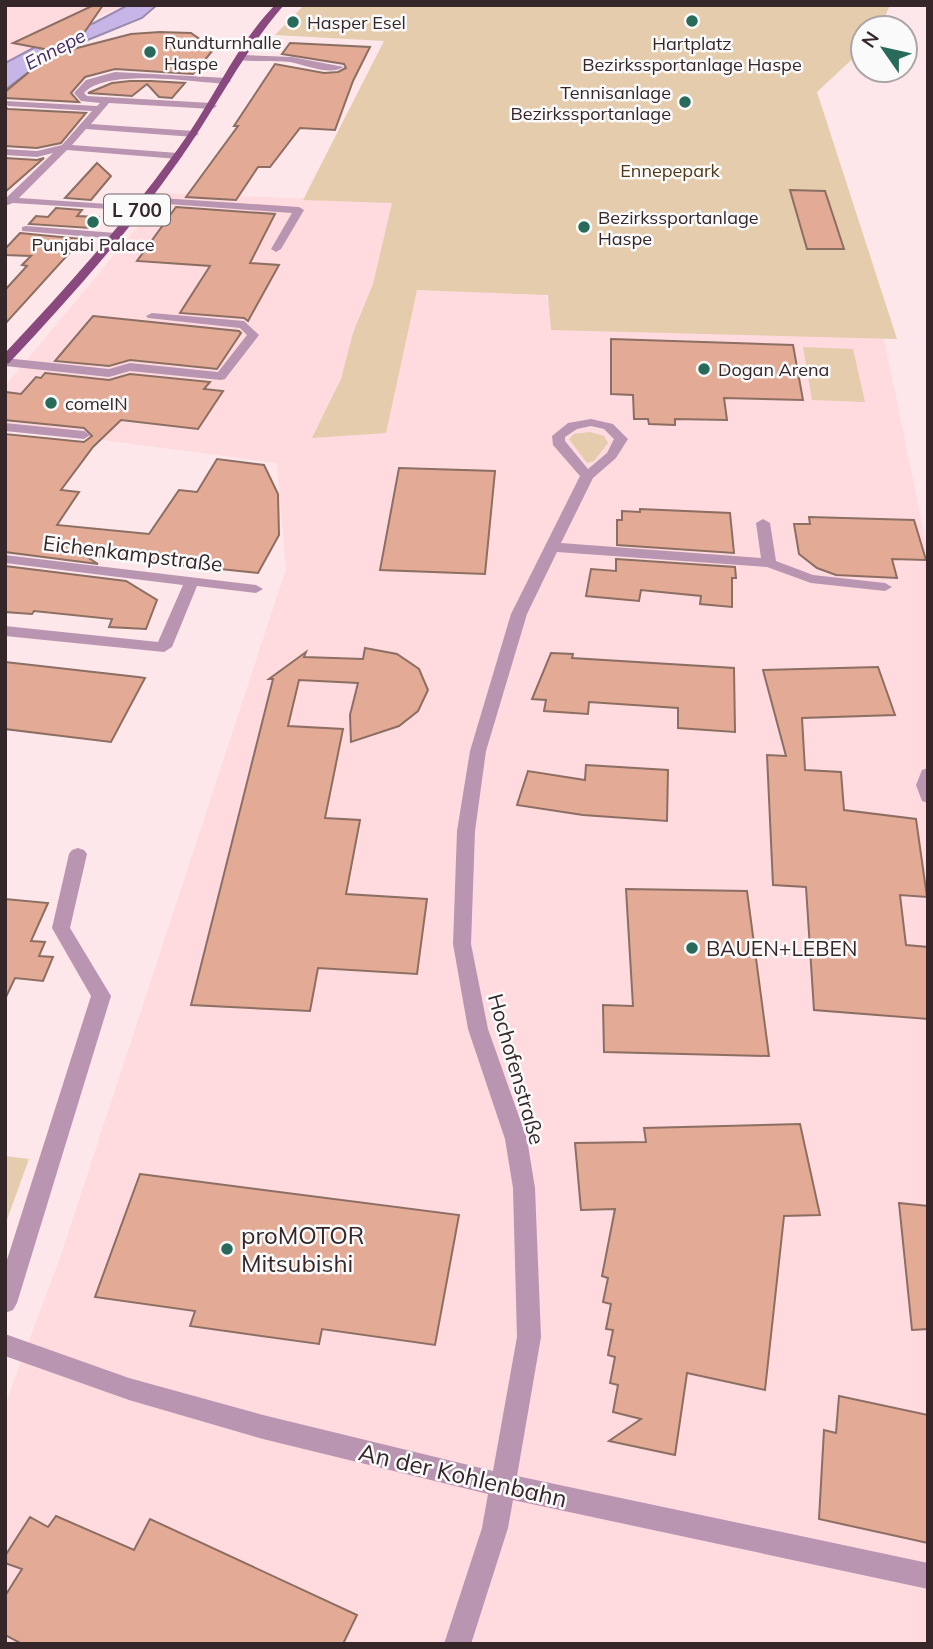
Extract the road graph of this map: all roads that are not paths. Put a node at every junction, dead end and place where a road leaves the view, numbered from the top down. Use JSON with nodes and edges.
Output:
{"nodes":[{"id":1,"x":265,"y":5,"type":"edge"},
{"id":2,"x":280,"y":5,"type":"edge"},
{"id":3,"x":266,"y":18,"type":"junction"},
{"id":4,"x":242,"y":58,"type":"junction"},
{"id":5,"x":340,"y":67,"type":"dead end"},
{"id":6,"x":227,"y":81,"type":"junction"},
{"id":7,"x":107,"y":100,"type":"junction"},
{"id":8,"x":8,"y":103,"type":"dead end"},
{"id":9,"x":212,"y":107,"type":"junction"},
{"id":10,"x":98,"y":109,"type":"junction"},
{"id":11,"x":84,"y":126,"type":"junction"},
{"id":12,"x":194,"y":134,"type":"junction"},
{"id":13,"x":65,"y":148,"type":"junction"},
{"id":14,"x":5,"y":152,"type":"edge"},
{"id":15,"x":177,"y":156,"type":"junction"},
{"id":16,"x":8,"y":202,"type":"edge"},
{"id":17,"x":142,"y":204,"type":"junction"},
{"id":18,"x":26,"y":229,"type":"dead end"},
{"id":19,"x":116,"y":236,"type":"junction"},
{"id":20,"x":276,"y":249,"type":"dead end"},
{"id":21,"x":152,"y":316,"type":"dead end"},
{"id":22,"x":5,"y":361,"type":"edge"},
{"id":23,"x":5,"y":427,"type":"edge"},
{"id":24,"x":84,"y":435,"type":"dead end"},
{"id":25,"x":587,"y":476,"type":"dead end"},
{"id":26,"x":763,"y":523,"type":"dead end"},
{"id":27,"x":552,"y":547,"type":"junction"},
{"id":28,"x":5,"y":559,"type":"edge"},
{"id":29,"x":769,"y":563,"type":"junction"},
{"id":30,"x":191,"y":582,"type":"junction"},
{"id":31,"x":884,"y":587,"type":"dead end"},
{"id":32,"x":256,"y":589,"type":"dead end"},
{"id":33,"x":5,"y":631,"type":"edge"},
{"id":34,"x":928,"y":774,"type":"edge"},
{"id":35,"x":928,"y":797,"type":"edge"},
{"id":36,"x":78,"y":854,"type":"dead end"},
{"id":37,"x":5,"y":1303,"type":"edge"},
{"id":38,"x":5,"y":1345,"type":"edge"},
{"id":39,"x":503,"y":1486,"type":"junction"},
{"id":40,"x":928,"y":1576,"type":"edge"},
{"id":41,"x":457,"y":1644,"type":"edge"}],
"edges":[{"from":1,"to":3,"type":"main road"},
{"from":2,"to":3,"type":"main road","number":"L 700"},
{"from":3,"to":4,"type":"main road","number":"L 700"},
{"from":4,"to":5,"type":"street"},
{"from":4,"to":6,"type":"main road","number":"L 700"},
{"from":6,"to":7,"type":"street"},
{"from":6,"to":9,"type":"main road","number":"L 700"},
{"from":7,"to":9,"type":"street"},
{"from":7,"to":10,"type":"street"},
{"from":8,"to":10,"type":"street"},
{"from":9,"to":12,"type":"main road","number":"L 700"},
{"from":10,"to":11,"type":"street"},
{"from":11,"to":12,"type":"street"},
{"from":11,"to":13,"type":"street"},
{"from":12,"to":15,"type":"main road","number":"L 700"},
{"from":13,"to":14,"type":"street"},
{"from":13,"to":15,"type":"street"},
{"from":13,"to":16,"type":"street"},
{"from":15,"to":17,"type":"main road","number":"L 700"},
{"from":16,"to":17,"type":"street"},
{"from":17,"to":19,"type":"main road","number":"L 700"},
{"from":17,"to":20,"type":"street"},
{"from":18,"to":19,"type":"street"},
{"from":19,"to":22,"type":"main road","number":"L 700"},
{"from":21,"to":22,"type":"street"},
{"from":23,"to":24,"type":"street"},
{"from":25,"to":27,"type":"street","name":"Hochofenstraße"},
{"from":26,"to":29,"type":"street"},
{"from":27,"to":29,"type":"street"},
{"from":27,"to":39,"type":"street","name":"Hochofenstraße"},
{"from":28,"to":30,"type":"street","name":"Eichenkampstraße"},
{"from":29,"to":31,"type":"street"},
{"from":30,"to":32,"type":"street","name":"Eichenkampstraße"},
{"from":30,"to":33,"type":"street"},
{"from":34,"to":35,"type":"street"},
{"from":36,"to":37,"type":"street"},
{"from":38,"to":39,"type":"street","name":"An der Kohlenbahn"},
{"from":39,"to":40,"type":"street","name":"An der Kohlenbahn"},
{"from":39,"to":41,"type":"street","name":"Hochofenstraße"}]}
